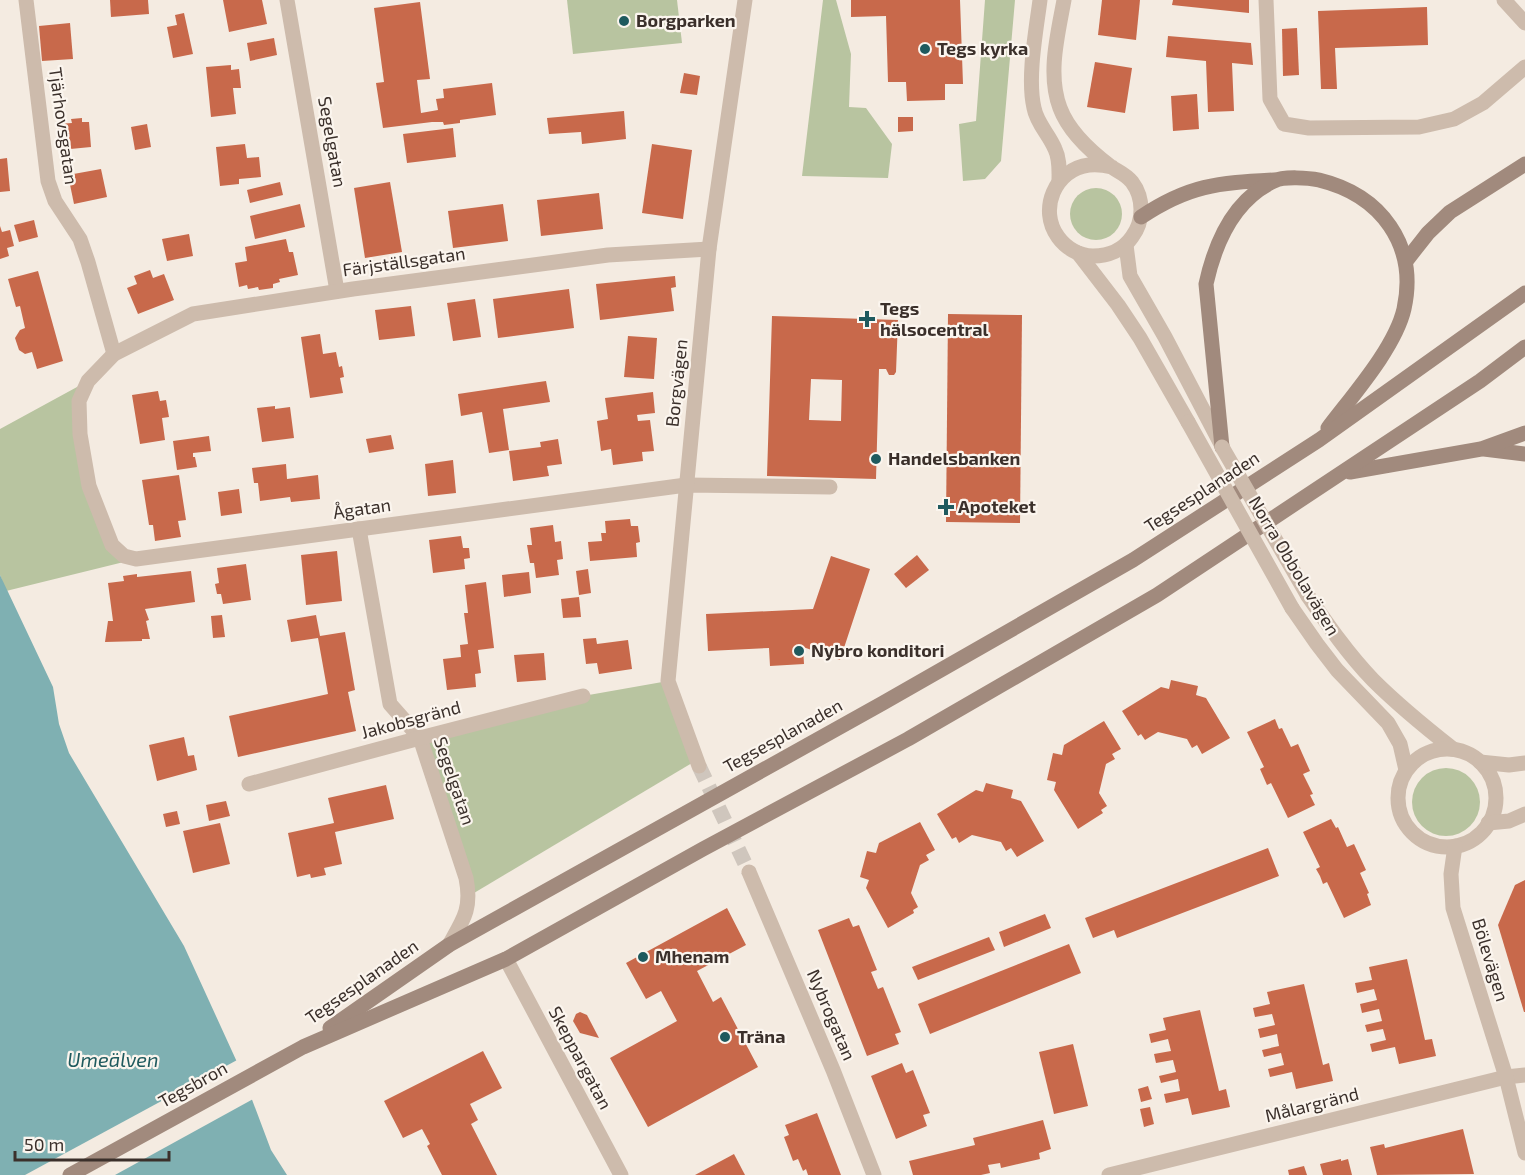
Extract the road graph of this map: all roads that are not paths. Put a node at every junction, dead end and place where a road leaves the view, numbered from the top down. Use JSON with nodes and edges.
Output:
{"nodes":[{"id":1,"x":27,"y":0,"type":"edge"},
{"id":2,"x":287,"y":0,"type":"edge"},
{"id":3,"x":745,"y":0,"type":"edge"},
{"id":4,"x":1040,"y":0,"type":"edge"},
{"id":5,"x":1064,"y":0,"type":"edge"},
{"id":6,"x":1266,"y":0,"type":"edge"},
{"id":7,"x":1504,"y":0,"type":"edge"},
{"id":8,"x":1525,"y":22,"type":"edge"},
{"id":9,"x":1525,"y":67,"type":"edge"},
{"id":10,"x":1525,"y":164,"type":"edge"},
{"id":11,"x":1112,"y":167,"type":"junction"},
{"id":12,"x":1276,"y":180,"type":"junction"},
{"id":13,"x":1059,"y":181,"type":"junction"},
{"id":14,"x":1141,"y":217,"type":"junction"},
{"id":15,"x":1126,"y":245,"type":"junction"},
{"id":16,"x":709,"y":249,"type":"junction"},
{"id":17,"x":1078,"y":253,"type":"junction"},
{"id":18,"x":1406,"y":261,"type":"junction"},
{"id":19,"x":338,"y":291,"type":"junction"},
{"id":20,"x":1525,"y":293,"type":"edge"},
{"id":21,"x":1525,"y":347,"type":"edge"},
{"id":22,"x":114,"y":354,"type":"junction"},
{"id":23,"x":1525,"y":433,"type":"edge"},
{"id":24,"x":1319,"y":440,"type":"junction"},
{"id":25,"x":1222,"y":447,"type":"junction"},
{"id":26,"x":1481,"y":449,"type":"junction"},
{"id":27,"x":1525,"y":454,"type":"edge"},
{"id":28,"x":1341,"y":474,"type":"junction"},
{"id":29,"x":686,"y":484,"type":"junction"},
{"id":30,"x":830,"y":487,"type":"dead end"},
{"id":31,"x":359,"y":529,"type":"junction"},
{"id":32,"x":583,"y":696,"type":"dead end"},
{"id":33,"x":420,"y":738,"type":"junction"},
{"id":34,"x":1453,"y":749,"type":"junction"},
{"id":35,"x":1480,"y":762,"type":"junction"},
{"id":36,"x":1525,"y":763,"type":"edge"},
{"id":37,"x":699,"y":766,"type":"tunnel mouth"},
{"id":38,"x":1406,"y":770,"type":"junction"},
{"id":39,"x":249,"y":784,"type":"dead end"},
{"id":40,"x":1525,"y":814,"type":"edge"},
{"id":41,"x":1488,"y":823,"type":"junction"},
{"id":42,"x":1455,"y":846,"type":"junction"},
{"id":43,"x":749,"y":872,"type":"tunnel mouth"},
{"id":44,"x":449,"y":945,"type":"junction"},
{"id":45,"x":506,"y":959,"type":"junction"},
{"id":46,"x":303,"y":1047,"type":"junction"},
{"id":47,"x":1525,"y":1075,"type":"edge"},
{"id":48,"x":1506,"y":1077,"type":"junction"},
{"id":49,"x":1525,"y":1153,"type":"edge"},
{"id":50,"x":70,"y":1175,"type":"edge"},
{"id":51,"x":621,"y":1175,"type":"edge"},
{"id":52,"x":874,"y":1175,"type":"edge"},
{"id":53,"x":1109,"y":1175,"type":"edge"}],
"edges":[{"from":1,"to":22,"type":"street","name":"Tjärhovsgatan"},
{"from":2,"to":19,"type":"street","name":"Segelgatan"},
{"from":3,"to":16,"type":"street","name":"Borgvägen"},
{"from":4,"to":13,"type":"street","name":"Norra Obbolavägen"},
{"from":5,"to":11,"type":"street"},
{"from":6,"to":9,"type":"street"},
{"from":7,"to":8,"type":"street"},
{"from":10,"to":18,"type":"main road"},
{"from":11,"to":13,"type":"street"},
{"from":11,"to":14,"type":"street"},
{"from":12,"to":14,"type":"main road"},
{"from":12,"to":18,"type":"main road"},
{"from":12,"to":25,"type":"main road"},
{"from":13,"to":17,"type":"street","name":"Norra Obbolavägen"},
{"from":14,"to":15,"type":"street"},
{"from":15,"to":17,"type":"street"},
{"from":15,"to":25,"type":"street","name":"Norra Obbolavägen"},
{"from":16,"to":19,"type":"street","name":"Färjställsgatan"},
{"from":16,"to":29,"type":"street","name":"Borgvägen"},
{"from":17,"to":38,"type":"street","name":"Norra Obbolavägen","bridge":true},
{"from":18,"to":24,"type":"main road"},
{"from":19,"to":22,"type":"street","name":"Färjställsgatan"},
{"from":20,"to":24,"type":"main road","name":"Tegsesplanaden"},
{"from":21,"to":28,"type":"main road","name":"Tegsesplanaden"},
{"from":22,"to":31,"type":"street","name":"Ågatan"},
{"from":23,"to":26,"type":"main road"},
{"from":24,"to":44,"type":"main road","name":"Tegsesplanaden"},
{"from":25,"to":34,"type":"street","name":"Norra Obbolavägen","bridge":true},
{"from":26,"to":27,"type":"main road"},
{"from":26,"to":28,"type":"main road"},
{"from":28,"to":45,"type":"main road","name":"Tegsesplanaden"},
{"from":29,"to":30,"type":"street","name":"Ågatan"},
{"from":29,"to":31,"type":"street","name":"Ågatan"},
{"from":29,"to":37,"type":"street","name":"Borgvägen"},
{"from":31,"to":33,"type":"street","name":"Segelgatan"},
{"from":32,"to":33,"type":"street","name":"Jakobsgränd"},
{"from":33,"to":39,"type":"street","name":"Jakobsgränd"},
{"from":33,"to":44,"type":"street","name":"Segelgatan"},
{"from":34,"to":35,"type":"street"},
{"from":34,"to":38,"type":"street"},
{"from":35,"to":36,"type":"street"},
{"from":35,"to":41,"type":"street"},
{"from":38,"to":42,"type":"street"},
{"from":40,"to":41,"type":"street"},
{"from":41,"to":42,"type":"street"},
{"from":42,"to":48,"type":"street","name":"Bölevägen"},
{"from":43,"to":52,"type":"street","name":"Nybrogatan"},
{"from":44,"to":46,"type":"main road","name":"Tegsesplanaden"},
{"from":45,"to":46,"type":"main road","name":"Tegsesplanaden"},
{"from":45,"to":51,"type":"street","name":"Skeppargatan"},
{"from":46,"to":50,"type":"main road","name":"Tegsbron"},
{"from":47,"to":48,"type":"street","name":"Målargränd"},
{"from":48,"to":49,"type":"street","name":"Bölevägen"},
{"from":48,"to":53,"type":"street","name":"Målargränd"}]}
